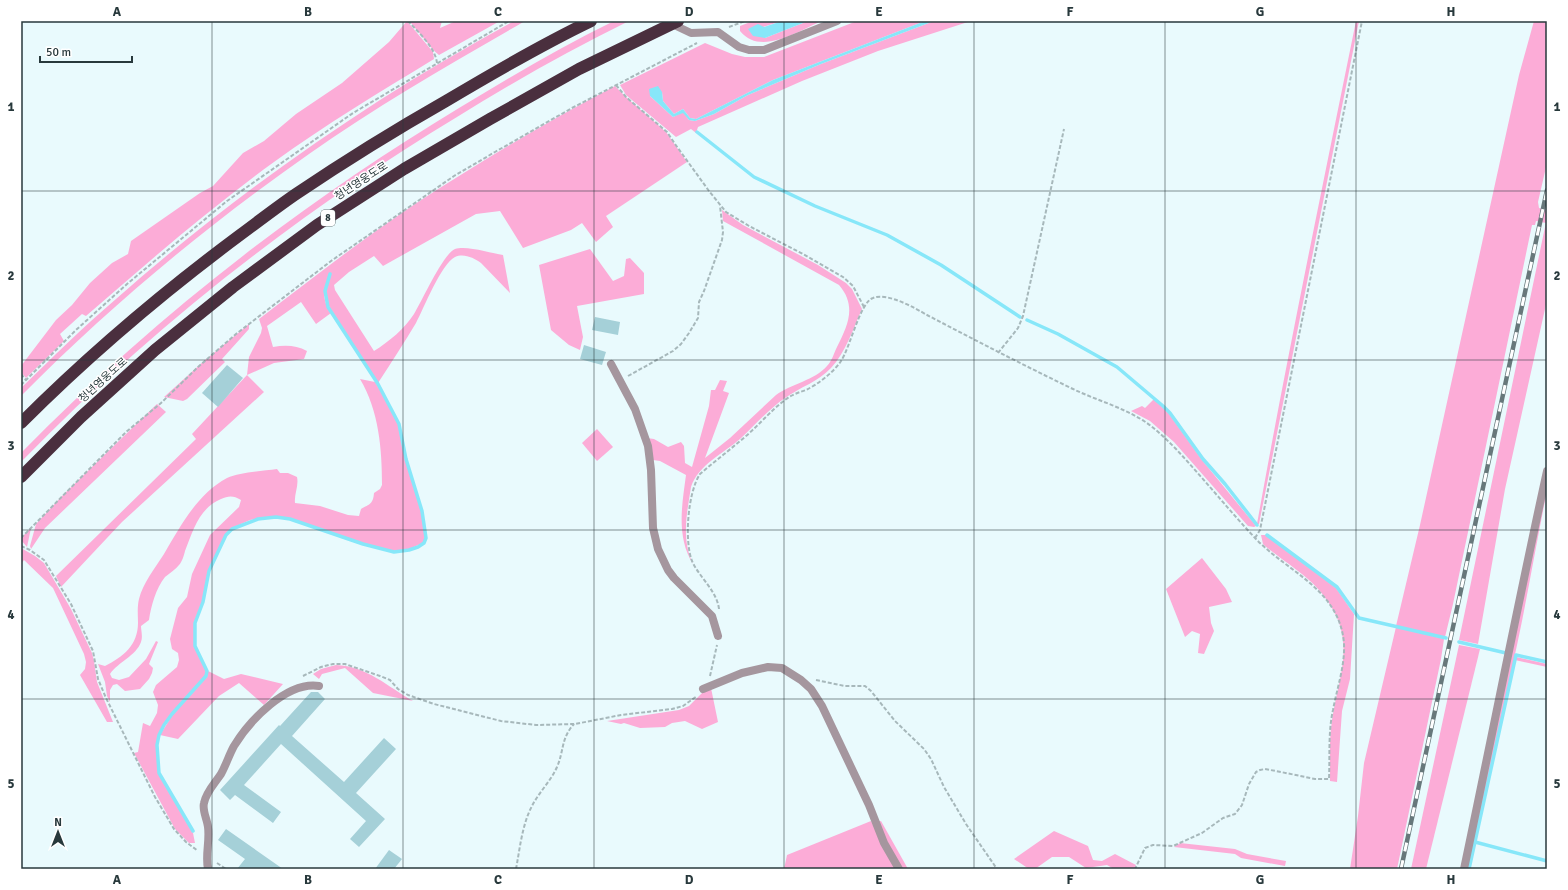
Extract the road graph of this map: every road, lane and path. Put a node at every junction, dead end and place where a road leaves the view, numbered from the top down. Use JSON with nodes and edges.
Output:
{"nodes":[{"id":1,"x":408,"y":21,"type":"edge"},
{"id":2,"x":509,"y":21,"type":"edge"},
{"id":3,"x":591,"y":21,"type":"edge"},
{"id":4,"x":745,"y":21,"type":"edge"},
{"id":5,"x":837,"y":21,"type":"edge"},
{"id":6,"x":1362,"y":21,"type":"edge"},
{"id":7,"x":675,"y":22,"type":"edge"},
{"id":8,"x":718,"y":32,"type":"junction"},
{"id":9,"x":701,"y":41,"type":"dead end"},
{"id":10,"x":437,"y":63,"type":"junction"},
{"id":11,"x":616,"y":85,"type":"junction"},
{"id":12,"x":1064,"y":129,"type":"dead end"},
{"id":13,"x":720,"y":206,"type":"junction"},
{"id":14,"x":864,"y":307,"type":"junction"},
{"id":15,"x":998,"y":353,"type":"junction"},
{"id":16,"x":612,"y":364,"type":"dead end"},
{"id":17,"x":21,"y":374,"type":"edge"},
{"id":18,"x":26,"y":380,"type":"junction"},
{"id":19,"x":620,"y":380,"type":"junction"},
{"id":20,"x":21,"y":385,"type":"edge"},
{"id":21,"x":21,"y":423,"type":"edge"},
{"id":22,"x":1547,"y":471,"type":"edge"},
{"id":23,"x":21,"y":477,"type":"edge"},
{"id":24,"x":21,"y":538,"type":"edge"},
{"id":25,"x":1255,"y":538,"type":"junction"},
{"id":26,"x":21,"y":546,"type":"edge"},
{"id":27,"x":719,"y":612,"type":"dead end"},
{"id":28,"x":718,"y":636,"type":"joint"},
{"id":29,"x":300,"y":678,"type":"dead end"},
{"id":30,"x":811,"y":678,"type":"dead end"},
{"id":31,"x":319,"y":686,"type":"dead end"},
{"id":32,"x":703,"y":689,"type":"junction"},
{"id":33,"x":575,"y":724,"type":"junction"},
{"id":34,"x":207,"y":856,"type":"junction"},
{"id":35,"x":208,"y":869,"type":"edge"},
{"id":36,"x":516,"y":869,"type":"edge"},
{"id":37,"x":899,"y":869,"type":"edge"},
{"id":38,"x":997,"y":869,"type":"edge"},
{"id":39,"x":1135,"y":869,"type":"edge"},
{"id":40,"x":1464,"y":869,"type":"edge"}],
"edges":[{"from":1,"to":10,"type":"path"},
{"from":2,"to":10,"type":"path"},
{"from":3,"to":21,"type":"highway"},
{"from":4,"to":8,"type":"path"},
{"from":5,"to":8,"type":"street"},
{"from":6,"to":25,"type":"path"},
{"from":7,"to":8,"type":"street"},
{"from":7,"to":23,"type":"highway","name":"청년영웅도로","number":"8"},
{"from":9,"to":11,"type":"path"},
{"from":10,"to":18,"type":"path"},
{"from":11,"to":13,"type":"path"},
{"from":11,"to":24,"type":"path"},
{"from":12,"to":15,"type":"path"},
{"from":13,"to":14,"type":"path"},
{"from":13,"to":19,"type":"path"},
{"from":14,"to":15,"type":"path"},
{"from":14,"to":27,"type":"path"},
{"from":15,"to":25,"type":"path"},
{"from":16,"to":19,"type":"street"},
{"from":17,"to":18,"type":"path"},
{"from":18,"to":20,"type":"path"},
{"from":19,"to":28,"type":"street"},
{"from":22,"to":40,"type":"street"},
{"from":25,"to":39,"type":"path"},
{"from":26,"to":34,"type":"path"},
{"from":28,"to":32,"type":"path"},
{"from":29,"to":33,"type":"path"},
{"from":30,"to":38,"type":"path"},
{"from":31,"to":34,"type":"street"},
{"from":32,"to":33,"type":"path"},
{"from":32,"to":37,"type":"street"},
{"from":33,"to":36,"type":"path"},
{"from":34,"to":35,"type":"street"}]}
